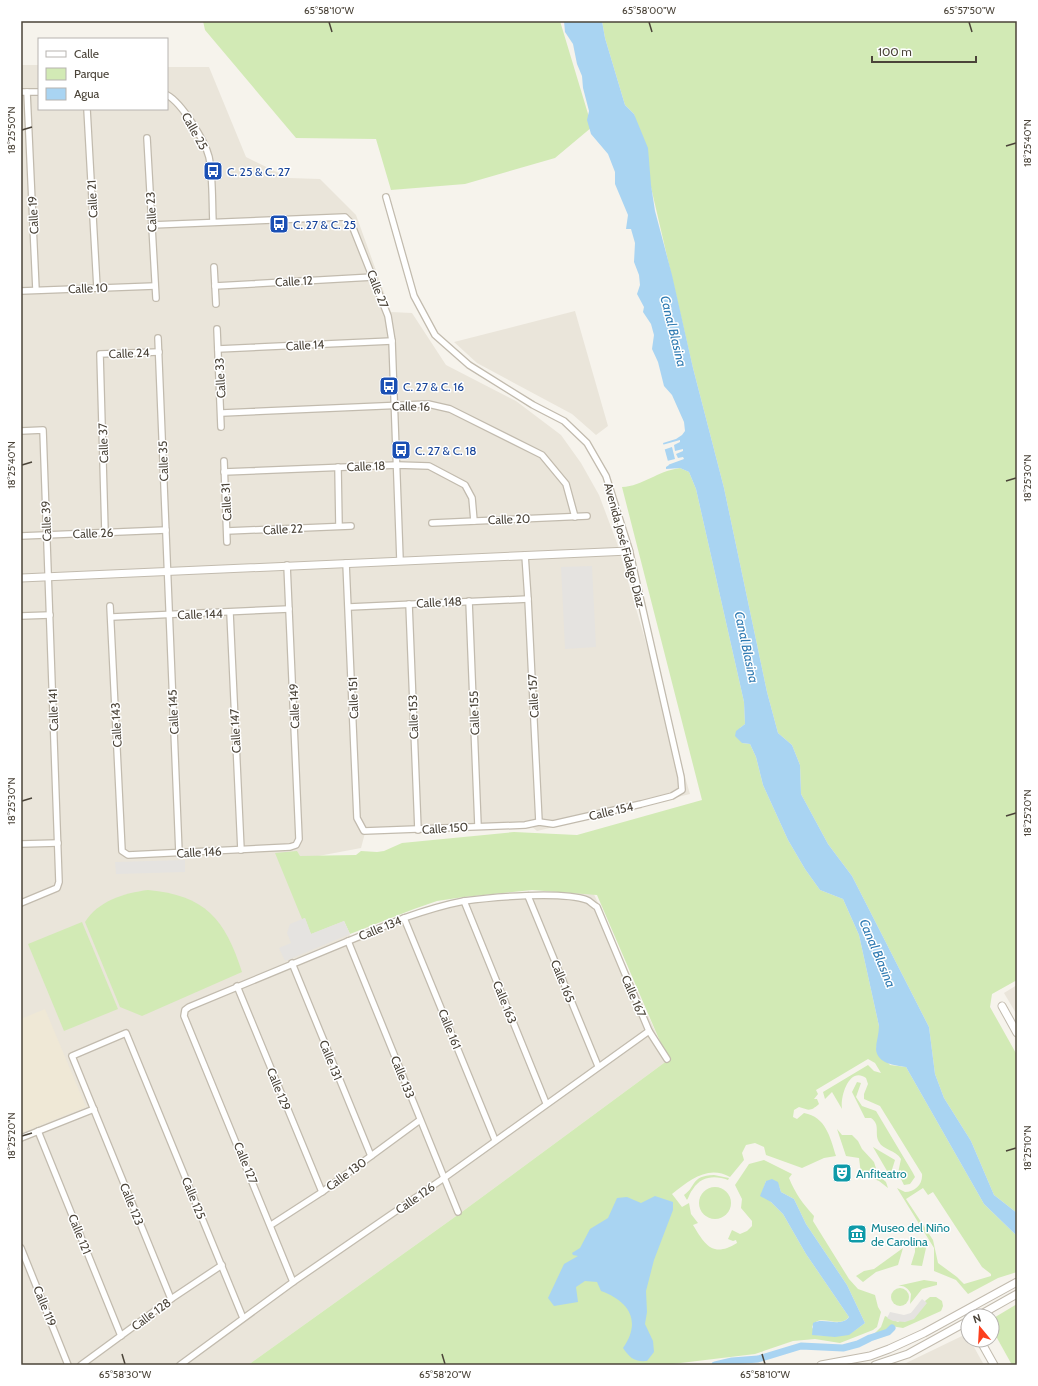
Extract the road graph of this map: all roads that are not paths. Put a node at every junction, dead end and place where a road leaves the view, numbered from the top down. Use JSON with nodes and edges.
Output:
{"nodes":[{"id":1,"x":24,"y":92,"type":"edge"},
{"id":2,"x":38,"y":92,"type":"edge"},
{"id":3,"x":168,"y":96,"type":"edge"},
{"id":4,"x":87,"y":110,"type":"edge"},
{"id":5,"x":146,"y":138,"type":"dead end"},
{"id":6,"x":386,"y":197,"type":"dead end"},
{"id":7,"x":213,"y":222,"type":"junction"},
{"id":8,"x":152,"y":225,"type":"junction"},
{"id":9,"x":214,"y":267,"type":"dead end"},
{"id":10,"x":373,"y":277,"type":"junction"},
{"id":11,"x":155,"y":286,"type":"junction"},
{"id":12,"x":215,"y":286,"type":"junction"},
{"id":13,"x":96,"y":288,"type":"junction"},
{"id":14,"x":36,"y":290,"type":"junction"},
{"id":15,"x":21,"y":291,"type":"edge"},
{"id":16,"x":156,"y":298,"type":"dead end"},
{"id":17,"x":216,"y":304,"type":"dead end"},
{"id":18,"x":217,"y":329,"type":"dead end"},
{"id":19,"x":158,"y":338,"type":"dead end"},
{"id":20,"x":392,"y":341,"type":"junction"},
{"id":21,"x":218,"y":349,"type":"junction"},
{"id":22,"x":159,"y":352,"type":"junction"},
{"id":23,"x":100,"y":354,"type":"joint"},
{"id":24,"x":395,"y":405,"type":"junction"},
{"id":25,"x":222,"y":413,"type":"junction"},
{"id":26,"x":221,"y":427,"type":"dead end"},
{"id":27,"x":21,"y":431,"type":"edge"},
{"id":28,"x":224,"y":462,"type":"dead end"},
{"id":29,"x":397,"y":465,"type":"junction"},
{"id":30,"x":338,"y":467,"type":"junction"},
{"id":31,"x":224,"y":472,"type":"junction"},
{"id":32,"x":587,"y":516,"type":"dead end"},
{"id":33,"x":575,"y":517,"type":"junction"},
{"id":34,"x":474,"y":521,"type":"junction"},
{"id":35,"x":432,"y":523,"type":"dead end"},
{"id":36,"x":339,"y":526,"type":"junction"},
{"id":37,"x":352,"y":526,"type":"dead end"},
{"id":38,"x":166,"y":530,"type":"junction"},
{"id":39,"x":227,"y":531,"type":"junction"},
{"id":40,"x":105,"y":532,"type":"junction"},
{"id":41,"x":46,"y":535,"type":"junction"},
{"id":42,"x":21,"y":536,"type":"edge"},
{"id":43,"x":227,"y":542,"type":"dead end"},
{"id":44,"x":629,"y":551,"type":"junction"},
{"id":45,"x":524,"y":555,"type":"junction"},
{"id":46,"x":400,"y":560,"type":"junction"},
{"id":47,"x":346,"y":562,"type":"junction"},
{"id":48,"x":287,"y":565,"type":"junction"},
{"id":49,"x":166,"y":571,"type":"junction"},
{"id":50,"x":48,"y":577,"type":"junction"},
{"id":51,"x":21,"y":578,"type":"edge"},
{"id":52,"x":528,"y":599,"type":"junction"},
{"id":53,"x":469,"y":601,"type":"junction"},
{"id":54,"x":409,"y":604,"type":"junction"},
{"id":55,"x":110,"y":606,"type":"dead end"},
{"id":56,"x":349,"y":607,"type":"junction"},
{"id":57,"x":289,"y":609,"type":"junction"},
{"id":58,"x":230,"y":613,"type":"junction"},
{"id":59,"x":50,"y":615,"type":"junction"},
{"id":60,"x":169,"y":615,"type":"junction"},
{"id":61,"x":21,"y":616,"type":"edge"},
{"id":62,"x":112,"y":618,"type":"junction"},
{"id":63,"x":682,"y":790,"type":"joint"},
{"id":64,"x":538,"y":822,"type":"junction"},
{"id":65,"x":478,"y":826,"type":"junction"},
{"id":66,"x":418,"y":830,"type":"junction"},
{"id":67,"x":364,"y":831,"type":"joint"},
{"id":68,"x":121,"y":832,"type":"joint"},
{"id":69,"x":58,"y":843,"type":"junction"},
{"id":70,"x":21,"y":844,"type":"edge"},
{"id":71,"x":296,"y":845,"type":"joint"},
{"id":72,"x":241,"y":850,"type":"junction"},
{"id":73,"x":179,"y":853,"type":"junction"},
{"id":74,"x":528,"y":896,"type":"junction"},
{"id":75,"x":464,"y":901,"type":"junction"},
{"id":76,"x":21,"y":903,"type":"edge"},
{"id":77,"x":404,"y":918,"type":"junction"},
{"id":78,"x":606,"y":931,"type":"joint"},
{"id":79,"x":348,"y":941,"type":"junction"},
{"id":80,"x":292,"y":963,"type":"junction"},
{"id":81,"x":237,"y":986,"type":"junction"},
{"id":82,"x":1002,"y":1006,"type":"dead end"},
{"id":83,"x":648,"y":1030,"type":"junction"},
{"id":84,"x":1017,"y":1033,"type":"edge"},
{"id":85,"x":198,"y":1046,"type":"joint"},
{"id":86,"x":667,"y":1059,"type":"dead end"},
{"id":87,"x":598,"y":1066,"type":"junction"},
{"id":88,"x":546,"y":1103,"type":"junction"},
{"id":89,"x":94,"y":1109,"type":"junction"},
{"id":90,"x":420,"y":1120,"type":"junction"},
{"id":91,"x":38,"y":1131,"type":"junction"},
{"id":92,"x":21,"y":1138,"type":"edge"},
{"id":93,"x":495,"y":1140,"type":"junction"},
{"id":94,"x":371,"y":1156,"type":"junction"},
{"id":95,"x":444,"y":1178,"type":"junction"},
{"id":96,"x":322,"y":1192,"type":"junction"},
{"id":97,"x":458,"y":1212,"type":"dead end"},
{"id":98,"x":272,"y":1226,"type":"junction"},
{"id":99,"x":21,"y":1248,"type":"edge"},
{"id":100,"x":222,"y":1265,"type":"junction"},
{"id":101,"x":293,"y":1282,"type":"junction"},
{"id":102,"x":1017,"y":1282,"type":"edge"},
{"id":103,"x":1017,"y":1294,"type":"edge"},
{"id":104,"x":171,"y":1299,"type":"junction"},
{"id":105,"x":971,"y":1308,"type":"edge"},
{"id":106,"x":992,"y":1308,"type":"edge"},
{"id":107,"x":960,"y":1314,"type":"edge"},
{"id":108,"x":243,"y":1318,"type":"junction"},
{"id":109,"x":960,"y":1325,"type":"edge"},
{"id":110,"x":121,"y":1336,"type":"junction"},
{"id":111,"x":984,"y":1348,"type":"edge"},
{"id":112,"x":68,"y":1365,"type":"edge"},
{"id":113,"x":81,"y":1365,"type":"edge"},
{"id":114,"x":180,"y":1365,"type":"edge"},
{"id":115,"x":821,"y":1365,"type":"edge"},
{"id":116,"x":875,"y":1365,"type":"edge"},
{"id":117,"x":994,"y":1365,"type":"edge"}],
"edges":[{"from":1,"to":2,"type":"street"},
{"from":1,"to":14,"type":"street","name":"Calle 19"},
{"from":3,"to":7,"type":"street","name":"Calle 25"},
{"from":4,"to":13,"type":"street","name":"Calle 21"},
{"from":5,"to":8,"type":"street","name":"Calle 23"},
{"from":6,"to":44,"type":"street","name":"Avenida José Fidalgo Díaz"},
{"from":7,"to":8,"type":"street","name":"Calle 27"},
{"from":7,"to":10,"type":"street","name":"Calle 27"},
{"from":8,"to":11,"type":"street","name":"Calle 23"},
{"from":9,"to":12,"type":"street"},
{"from":10,"to":12,"type":"street","name":"Calle 12"},
{"from":10,"to":20,"type":"street","name":"Calle 27"},
{"from":11,"to":13,"type":"street","name":"Calle 10"},
{"from":11,"to":16,"type":"street","name":"Calle 23"},
{"from":12,"to":17,"type":"street"},
{"from":13,"to":14,"type":"street","name":"Calle 10"},
{"from":14,"to":15,"type":"street","name":"Calle 10"},
{"from":18,"to":21,"type":"street","name":"Calle 33"},
{"from":19,"to":22,"type":"street","name":"Calle 35"},
{"from":20,"to":21,"type":"street","name":"Calle 14"},
{"from":20,"to":24,"type":"street","name":"Calle 27"},
{"from":21,"to":25,"type":"street","name":"Calle 33"},
{"from":22,"to":23,"type":"street","name":"Calle 24"},
{"from":22,"to":38,"type":"street","name":"Calle 35"},
{"from":23,"to":40,"type":"street","name":"Calle 37"},
{"from":24,"to":25,"type":"street","name":"Calle 16"},
{"from":24,"to":29,"type":"street","name":"Calle 27"},
{"from":24,"to":33,"type":"street","name":"Calle 16"},
{"from":25,"to":26,"type":"street","name":"Calle 33"},
{"from":27,"to":41,"type":"street","name":"Calle 39"},
{"from":28,"to":31,"type":"street","name":"Calle 31"},
{"from":29,"to":30,"type":"street","name":"Calle 18"},
{"from":29,"to":34,"type":"street","name":"Calle 18"},
{"from":29,"to":46,"type":"street","name":"Calle 27"},
{"from":30,"to":31,"type":"street","name":"Calle 18"},
{"from":30,"to":36,"type":"street"},
{"from":31,"to":39,"type":"street","name":"Calle 31"},
{"from":32,"to":33,"type":"street","name":"Calle 20"},
{"from":33,"to":34,"type":"street","name":"Calle 20"},
{"from":34,"to":35,"type":"street","name":"Calle 20"},
{"from":36,"to":37,"type":"street","name":"Calle 22"},
{"from":36,"to":39,"type":"street","name":"Calle 22"},
{"from":38,"to":40,"type":"street","name":"Calle 26"},
{"from":38,"to":49,"type":"street","name":"Calle 35"},
{"from":39,"to":43,"type":"street","name":"Calle 31"},
{"from":40,"to":41,"type":"street","name":"Calle 26"},
{"from":41,"to":42,"type":"street","name":"Calle 26"},
{"from":41,"to":50,"type":"street","name":"Calle 39"},
{"from":44,"to":45,"type":"street"},
{"from":44,"to":63,"type":"street","name":"Avenida José Fidalgo Díaz"},
{"from":45,"to":46,"type":"street"},
{"from":45,"to":52,"type":"street","name":"Calle 157"},
{"from":46,"to":47,"type":"street"},
{"from":47,"to":48,"type":"street"},
{"from":47,"to":56,"type":"street","name":"Calle 151"},
{"from":48,"to":49,"type":"street"},
{"from":48,"to":57,"type":"street","name":"Calle 149"},
{"from":49,"to":50,"type":"street"},
{"from":49,"to":60,"type":"street","name":"Calle 145"},
{"from":50,"to":51,"type":"street"},
{"from":50,"to":59,"type":"street","name":"Calle 141"},
{"from":52,"to":53,"type":"street","name":"Calle 148"},
{"from":52,"to":64,"type":"street","name":"Calle 157"},
{"from":53,"to":54,"type":"street","name":"Calle 148"},
{"from":53,"to":65,"type":"street","name":"Calle 155"},
{"from":54,"to":56,"type":"street","name":"Calle 148"},
{"from":54,"to":66,"type":"street","name":"Calle 153"},
{"from":55,"to":62,"type":"street","name":"Calle 143"},
{"from":56,"to":67,"type":"street","name":"Calle 151"},
{"from":57,"to":58,"type":"street","name":"Calle 144"},
{"from":57,"to":71,"type":"street","name":"Calle 149"},
{"from":58,"to":60,"type":"street","name":"Calle 144"},
{"from":58,"to":72,"type":"street","name":"Calle 147"},
{"from":59,"to":61,"type":"street"},
{"from":59,"to":69,"type":"street","name":"Calle 141"},
{"from":60,"to":62,"type":"street","name":"Calle 144"},
{"from":60,"to":73,"type":"street","name":"Calle 145"},
{"from":62,"to":68,"type":"street","name":"Calle 143"},
{"from":63,"to":64,"type":"street","name":"Calle 154"},
{"from":64,"to":65,"type":"street","name":"Calle 150"},
{"from":65,"to":66,"type":"street","name":"Calle 150"},
{"from":66,"to":67,"type":"street","name":"Calle 150"},
{"from":68,"to":73,"type":"street","name":"Calle 146"},
{"from":69,"to":70,"type":"street"},
{"from":69,"to":76,"type":"street","name":"Calle 141"},
{"from":71,"to":72,"type":"street","name":"Calle 146"},
{"from":72,"to":73,"type":"street","name":"Calle 146"},
{"from":74,"to":75,"type":"street","name":"Calle 134"},
{"from":74,"to":78,"type":"street","name":"Calle 134"},
{"from":74,"to":87,"type":"street","name":"Calle 165"},
{"from":75,"to":77,"type":"street","name":"Calle 134"},
{"from":75,"to":88,"type":"street","name":"Calle 163"},
{"from":77,"to":79,"type":"street","name":"Calle 134"},
{"from":77,"to":93,"type":"street","name":"Calle 161"},
{"from":78,"to":83,"type":"street","name":"Calle 167"},
{"from":79,"to":80,"type":"street","name":"Calle 134"},
{"from":79,"to":90,"type":"street","name":"Calle 133"},
{"from":80,"to":81,"type":"street","name":"Calle 134"},
{"from":80,"to":94,"type":"street","name":"Calle 131"},
{"from":81,"to":85,"type":"street","name":"Calle 134"},
{"from":81,"to":96,"type":"street","name":"Calle 129"},
{"from":82,"to":84,"type":"street"},
{"from":83,"to":86,"type":"street","name":"Calle 167"},
{"from":83,"to":87,"type":"street","name":"Calle 126"},
{"from":85,"to":98,"type":"street","name":"Calle 127"},
{"from":87,"to":88,"type":"street","name":"Calle 126"},
{"from":88,"to":93,"type":"street","name":"Calle 126"},
{"from":89,"to":91,"type":"street"},
{"from":89,"to":100,"type":"street","name":"Calle 125"},
{"from":89,"to":104,"type":"street","name":"Calle 123"},
{"from":90,"to":94,"type":"street","name":"Calle 130"},
{"from":90,"to":95,"type":"street","name":"Calle 133"},
{"from":91,"to":92,"type":"street"},
{"from":91,"to":110,"type":"street","name":"Calle 121"},
{"from":93,"to":95,"type":"street","name":"Calle 126"},
{"from":94,"to":96,"type":"street","name":"Calle 130"},
{"from":95,"to":97,"type":"street","name":"Calle 133"},
{"from":95,"to":101,"type":"street","name":"Calle 126"},
{"from":96,"to":98,"type":"street","name":"Calle 130"},
{"from":98,"to":101,"type":"street","name":"Calle 127"},
{"from":99,"to":112,"type":"street","name":"Calle 119"},
{"from":100,"to":104,"type":"street","name":"Calle 128"},
{"from":100,"to":108,"type":"street","name":"Calle 125"},
{"from":101,"to":108,"type":"street","name":"Calle 126"},
{"from":102,"to":105,"type":"street"},
{"from":103,"to":106,"type":"street"},
{"from":104,"to":110,"type":"street","name":"Calle 128"},
{"from":107,"to":115,"type":"street"},
{"from":108,"to":114,"type":"street","name":"Calle 126"},
{"from":109,"to":116,"type":"street"},
{"from":110,"to":113,"type":"street","name":"Calle 128"},
{"from":111,"to":117,"type":"street"}]}
